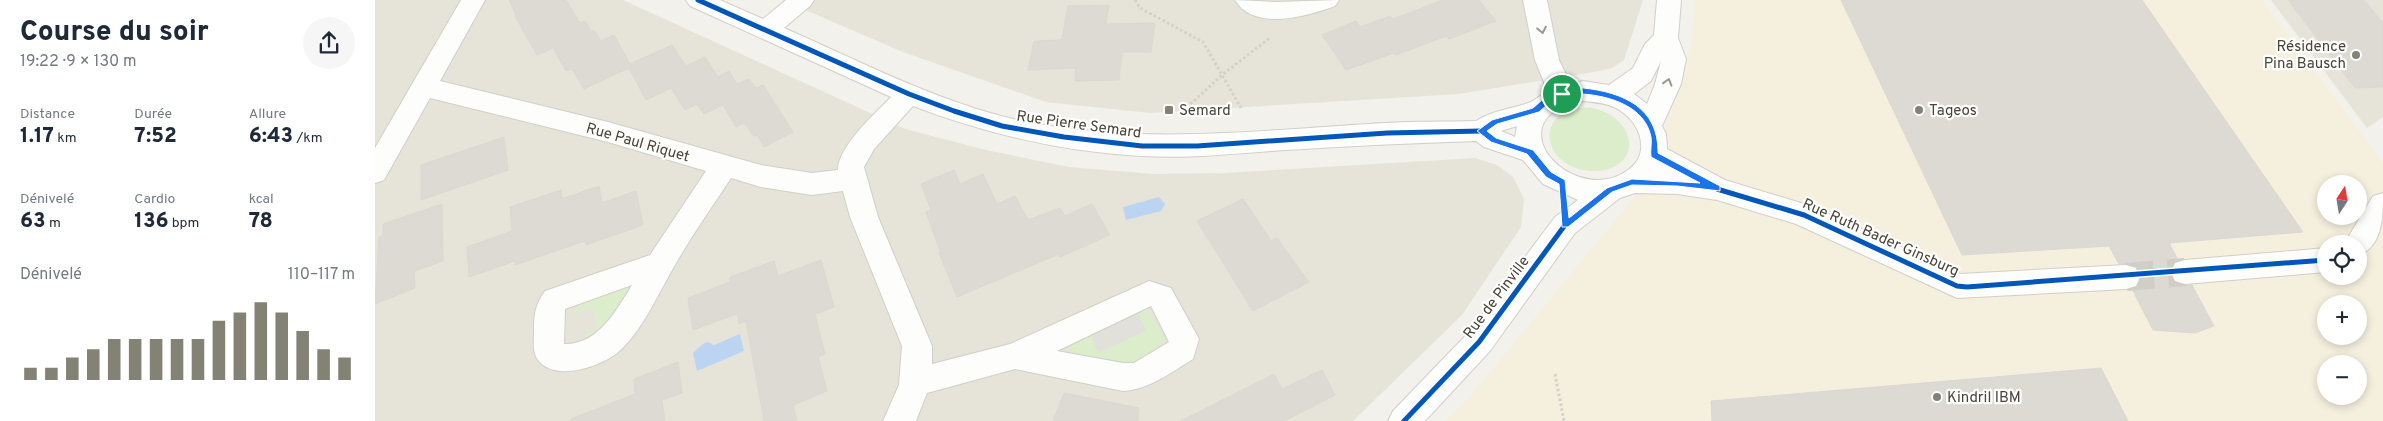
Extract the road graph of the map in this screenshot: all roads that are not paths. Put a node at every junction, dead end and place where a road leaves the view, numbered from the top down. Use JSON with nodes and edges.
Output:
{"nodes":[{"id":1,"x":473,"y":0,"type":"edge"},
{"id":2,"x":698,"y":0,"type":"edge"},
{"id":3,"x":802,"y":0,"type":"edge"},
{"id":4,"x":1247,"y":0,"type":"edge"},
{"id":5,"x":1327,"y":0,"type":"edge"},
{"id":6,"x":1535,"y":0,"type":"edge"},
{"id":7,"x":1669,"y":0,"type":"edge"},
{"id":8,"x":765,"y":30,"type":"junction"},
{"id":9,"x":1666,"y":38,"type":"junction"},
{"id":10,"x":424,"y":88,"type":"junction"},
{"id":11,"x":909,"y":94,"type":"junction"},
{"id":12,"x":1562,"y":94,"type":"junction"},
{"id":13,"x":1613,"y":96,"type":"junction"},
{"id":14,"x":1536,"y":110,"type":"junction"},
{"id":15,"x":1650,"y":125,"type":"junction"},
{"id":16,"x":1481,"y":131,"type":"junction"},
{"id":17,"x":1530,"y":152,"type":"junction"},
{"id":18,"x":1654,"y":154,"type":"junction"},
{"id":19,"x":725,"y":166,"type":"junction"},
{"id":20,"x":375,"y":172,"type":"edge"},
{"id":21,"x":853,"y":180,"type":"junction"},
{"id":22,"x":1563,"y":183,"type":"junction"},
{"id":23,"x":1621,"y":186,"type":"junction"},
{"id":24,"x":1717,"y":189,"type":"junction"},
{"id":25,"x":2383,"y":204,"type":"edge"},
{"id":26,"x":1565,"y":225,"type":"junction"},
{"id":27,"x":2364,"y":235,"type":"edge"},
{"id":28,"x":2317,"y":261,"type":"edge"},
{"id":29,"x":661,"y":263,"type":"dead end"},
{"id":30,"x":2185,"y":272,"type":"tunnel mouth"},
{"id":31,"x":2126,"y":277,"type":"tunnel mouth"},
{"id":32,"x":1015,"y":356,"type":"junction"},
{"id":33,"x":917,"y":382,"type":"junction"},
{"id":34,"x":899,"y":421,"type":"edge"},
{"id":35,"x":1404,"y":421,"type":"edge"}],
"edges":[{"from":1,"to":10,"type":"street"},
{"from":2,"to":8,"type":"street","name":"Rue Pierre Semard"},
{"from":3,"to":8,"type":"street"},
{"from":4,"to":5,"type":"street"},
{"from":6,"to":12,"type":"street","one_way":true},
{"from":7,"to":9,"type":"street"},
{"from":8,"to":11,"type":"street","name":"Rue Pierre Semard"},
{"from":9,"to":13,"type":"street"},
{"from":15,"to":9,"type":"street","one_way":true},
{"from":10,"to":19,"type":"street","name":"Rue Paul Riquet"},
{"from":10,"to":20,"type":"street"},
{"from":11,"to":16,"type":"street","name":"Rue Pierre Semard"},
{"from":11,"to":21,"type":"street"},
{"from":12,"to":13,"type":"street"},
{"from":12,"to":14,"type":"street"},
{"from":13,"to":15,"type":"street"},
{"from":14,"to":16,"type":"street","name":"Rue Pierre Semard"},
{"from":14,"to":17,"type":"street"},
{"from":15,"to":18,"type":"street"},
{"from":16,"to":17,"type":"street"},
{"from":17,"to":22,"type":"street"},
{"from":18,"to":23,"type":"street"},
{"from":18,"to":24,"type":"street","name":"Rue Ruth Bader Ginsburg"},
{"from":19,"to":21,"type":"street","name":"Rue Paul Riquet"},
{"from":19,"to":29,"type":"street"},
{"from":21,"to":33,"type":"street"},
{"from":22,"to":23,"type":"street"},
{"from":22,"to":26,"type":"street"},
{"from":23,"to":24,"type":"street","name":"Rue Ruth Bader Ginsburg"},
{"from":23,"to":26,"type":"street","name":"Rue de Pinville"},
{"from":24,"to":31,"type":"street","name":"Rue Ruth Bader Ginsburg"},
{"from":25,"to":27,"type":"street"},
{"from":26,"to":35,"type":"street","name":"Rue de Pinville"},
{"from":28,"to":30,"type":"street"},
{"from":32,"to":32,"type":"street"},
{"from":32,"to":33,"type":"street"},
{"from":33,"to":34,"type":"street"}]}
